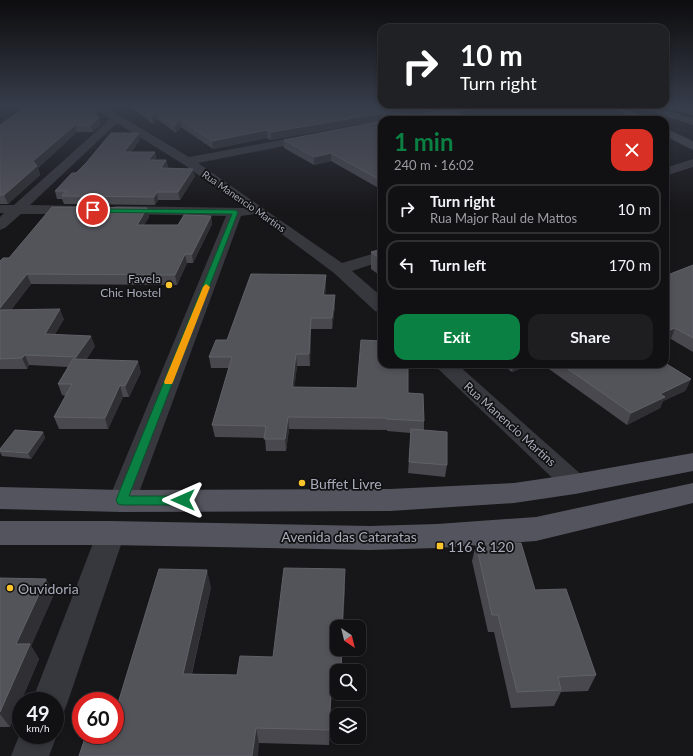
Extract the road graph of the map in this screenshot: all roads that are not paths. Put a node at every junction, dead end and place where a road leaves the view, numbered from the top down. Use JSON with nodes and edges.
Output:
{"nodes":[{"id":1,"x":90,"y":142,"type":"edge"},
{"id":2,"x":157,"y":142,"type":"edge"},
{"id":3,"x":285,"y":142,"type":"edge"},
{"id":4,"x":188,"y":161,"type":"junction"},
{"id":5,"x":693,"y":163,"type":"edge"},
{"id":6,"x":669,"y":171,"type":"edge"},
{"id":7,"x":228,"y":205,"type":"junction"},
{"id":8,"x":0,"y":209,"type":"edge"},
{"id":9,"x":16,"y":209,"type":"junction"},
{"id":10,"x":0,"y":225,"type":"edge"},
{"id":11,"x":378,"y":257,"type":"edge"},
{"id":12,"x":340,"y":269,"type":"junction"},
{"id":13,"x":378,"y":303,"type":"edge"},
{"id":14,"x":448,"y":368,"type":"edge"},
{"id":15,"x":693,"y":462,"type":"edge"},
{"id":16,"x":575,"y":484,"type":"junction"},
{"id":17,"x":693,"y":493,"type":"edge"},
{"id":18,"x":0,"y":498,"type":"edge"},
{"id":19,"x":122,"y":500,"type":"junction"},
{"id":20,"x":0,"y":532,"type":"edge"},
{"id":21,"x":111,"y":533,"type":"junction"},
{"id":22,"x":53,"y":692,"type":"edge"},
{"id":23,"x":35,"y":744,"type":"edge"},
{"id":24,"x":30,"y":756,"type":"edge"}],
"edges":[{"from":1,"to":9,"type":"street"},
{"from":2,"to":4,"type":"street","name":"Rua Manencio Martins"},
{"from":3,"to":4,"type":"street"},
{"from":4,"to":7,"type":"street","name":"Rua Manencio Martins"},
{"from":5,"to":6,"type":"street"},
{"from":7,"to":9,"type":"street"},
{"from":7,"to":12,"type":"street","name":"Rua Manencio Martins"},
{"from":7,"to":19,"type":"street"},
{"from":8,"to":9,"type":"street"},
{"from":9,"to":10,"type":"street"},
{"from":11,"to":12,"type":"street"},
{"from":12,"to":13,"type":"street","name":"Rua Manencio Martins"},
{"from":14,"to":16,"type":"street","name":"Rua Manencio Martins"},
{"from":15,"to":16,"type":"main road"},
{"from":16,"to":19,"type":"main road"},
{"from":17,"to":21,"type":"main road","name":"Avenida das Cataratas"},
{"from":18,"to":19,"type":"main road"},
{"from":20,"to":21,"type":"main road","name":"Avenida das Cataratas"},
{"from":21,"to":22,"type":"street"},
{"from":23,"to":24,"type":"street"}]}
